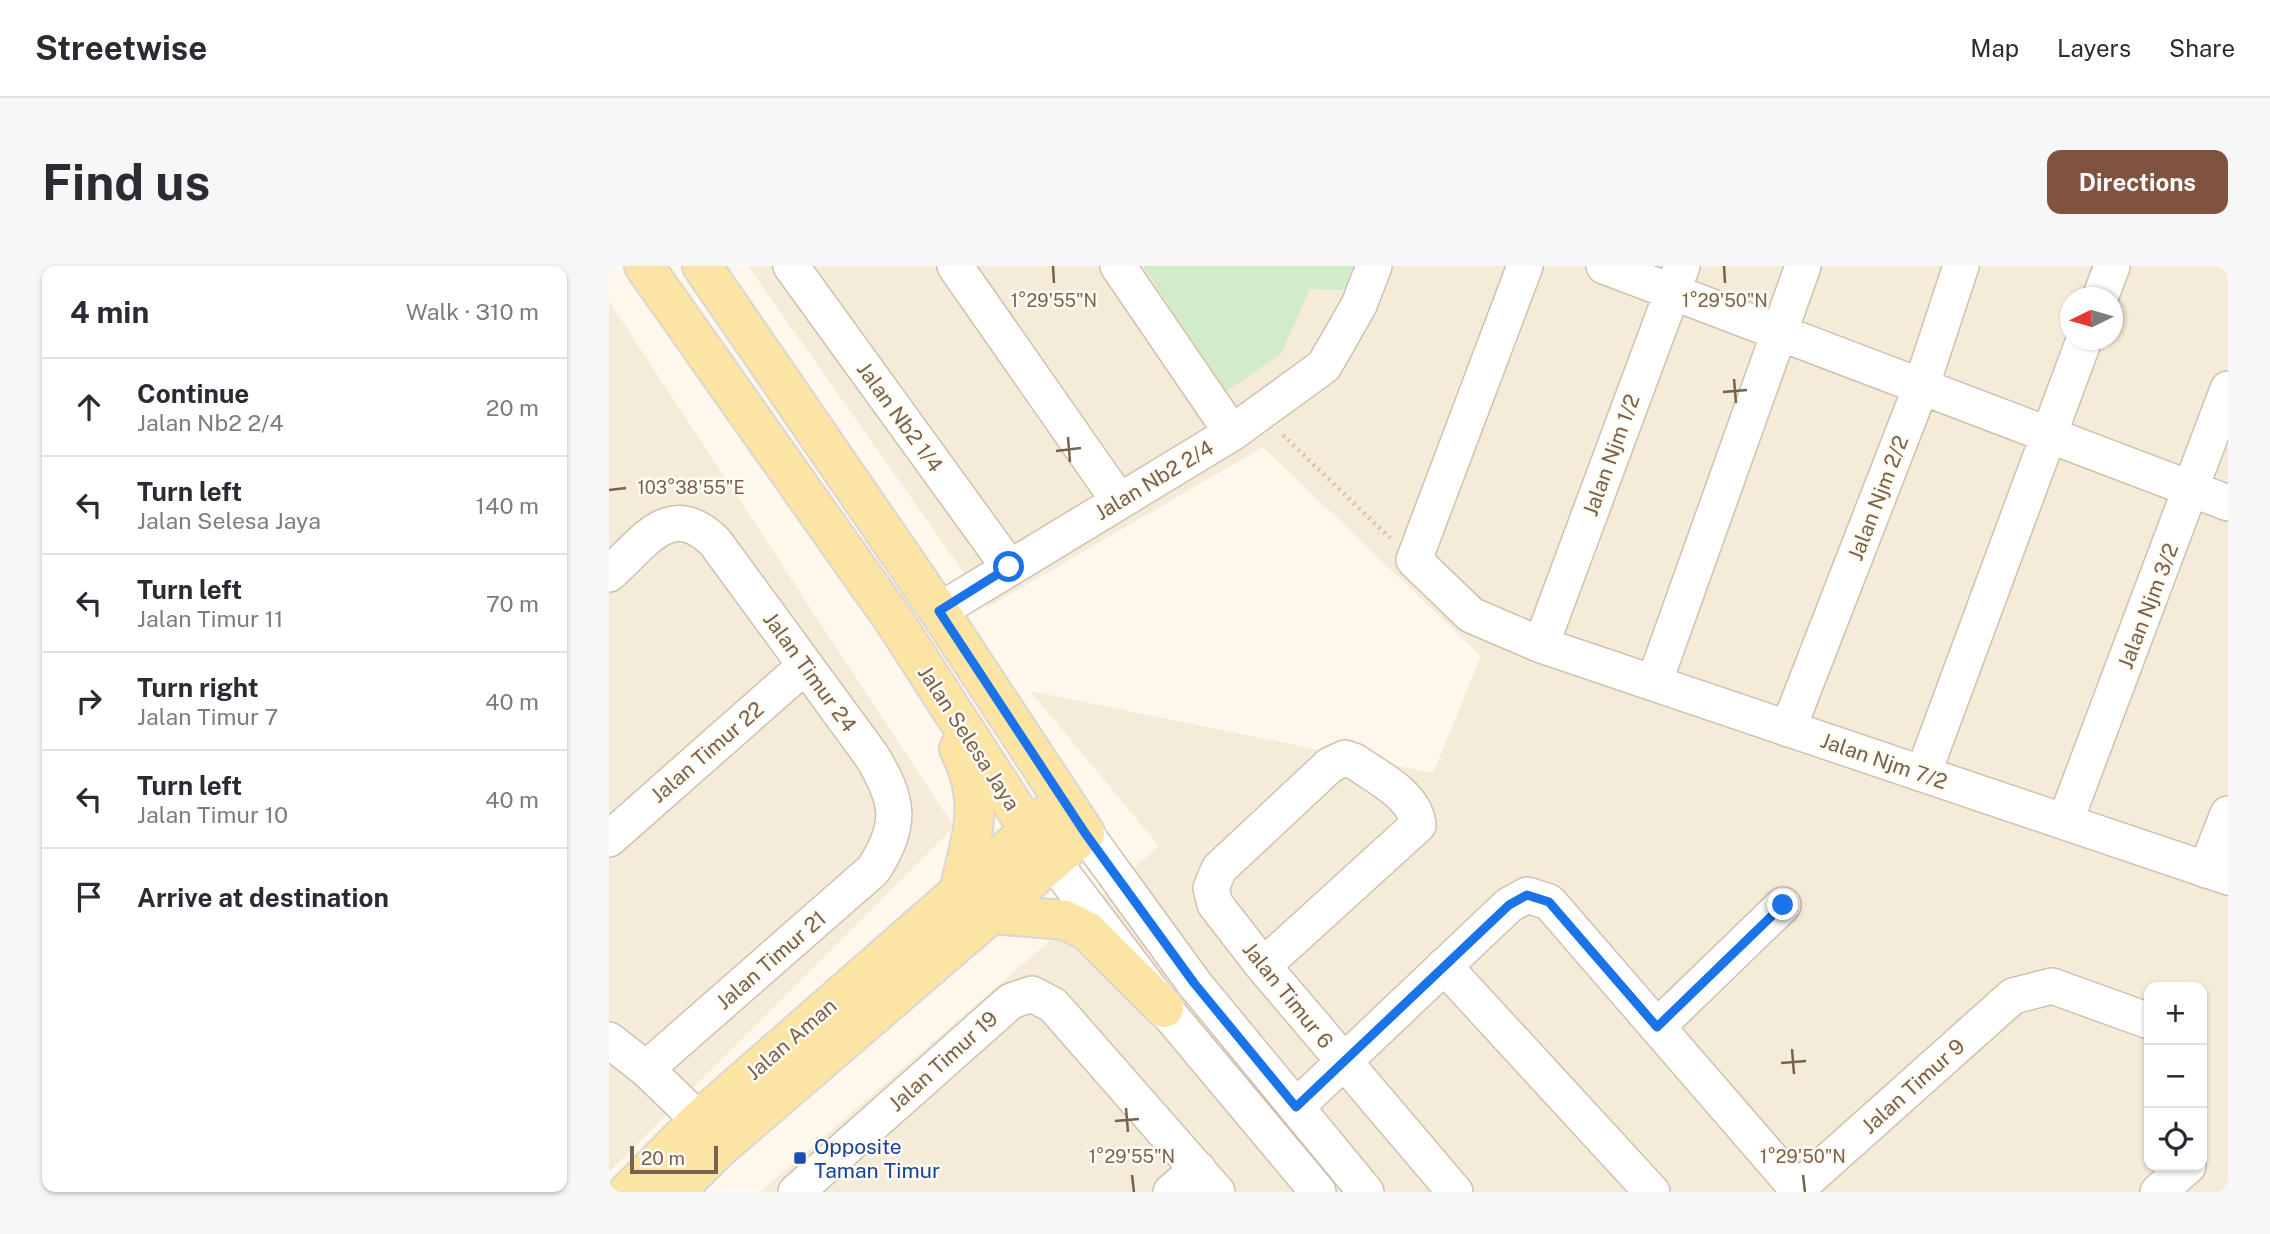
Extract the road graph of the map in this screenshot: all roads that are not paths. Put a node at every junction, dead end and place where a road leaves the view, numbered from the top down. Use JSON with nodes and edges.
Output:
{"nodes":[{"id":1,"x":644,"y":266,"type":"edge"},
{"id":2,"x":702,"y":266,"type":"edge"},
{"id":3,"x":790,"y":266,"type":"edge"},
{"id":4,"x":955,"y":266,"type":"edge"},
{"id":5,"x":1118,"y":266,"type":"edge"},
{"id":6,"x":1374,"y":266,"type":"edge"},
{"id":7,"x":1525,"y":266,"type":"edge"},
{"id":8,"x":1604,"y":266,"type":"edge"},
{"id":9,"x":1803,"y":266,"type":"edge"},
{"id":10,"x":1961,"y":266,"type":"edge"},
{"id":11,"x":2112,"y":266,"type":"edge"},
{"id":12,"x":1677,"y":279,"type":"edge"},
{"id":13,"x":2104,"y":287,"type":"edge"},
{"id":14,"x":1778,"y":332,"type":"junction"},
{"id":15,"x":2080,"y":350,"type":"edge"},
{"id":16,"x":1921,"y":387,"type":"junction"},
{"id":17,"x":2228,"y":389,"type":"edge"},
{"id":18,"x":1232,"y":433,"type":"junction"},
{"id":19,"x":2048,"y":435,"type":"junction"},
{"id":20,"x":2192,"y":489,"type":"junction"},
{"id":21,"x":1119,"y":501,"type":"junction"},
{"id":22,"x":2228,"y":503,"type":"edge"},
{"id":23,"x":1009,"y":567,"type":"junction"},
{"id":24,"x":609,"y":574,"type":"edge"},
{"id":25,"x":939,"y":611,"type":"junction"},
{"id":26,"x":895,"y":622,"type":"junction"},
{"id":27,"x":1541,"y":645,"type":"junction"},
{"id":28,"x":805,"y":666,"type":"junction"},
{"id":29,"x":1654,"y":683,"type":"junction"},
{"id":30,"x":1788,"y":729,"type":"junction"},
{"id":31,"x":1923,"y":774,"type":"junction"},
{"id":32,"x":1063,"y":801,"type":"junction"},
{"id":33,"x":2228,"y":814,"type":"edge"},
{"id":34,"x":2065,"y":822,"type":"junction"},
{"id":35,"x":1029,"y":831,"type":"junction"},
{"id":36,"x":1085,"y":833,"type":"junction"},
{"id":37,"x":609,"y":839,"type":"edge"},
{"id":38,"x":890,"y":845,"type":"joint"},
{"id":39,"x":1053,"y":861,"type":"junction"},
{"id":40,"x":2217,"y":874,"type":"edge"},
{"id":41,"x":959,"y":892,"type":"junction"},
{"id":42,"x":1783,"y":905,"type":"dead end"},
{"id":43,"x":991,"y":914,"type":"junction"},
{"id":44,"x":1263,"y":966,"type":"junction"},
{"id":45,"x":1444,"y":966,"type":"junction"},
{"id":46,"x":1164,"y":1008,"type":"junction"},
{"id":47,"x":2144,"y":1019,"type":"edge"},
{"id":48,"x":1657,"y":1027,"type":"junction"},
{"id":49,"x":609,"y":1040,"type":"edge"},
{"id":50,"x":1343,"y":1061,"type":"junction"},
{"id":51,"x":646,"y":1069,"type":"junction"},
{"id":52,"x":1296,"y":1107,"type":"junction"},
{"id":53,"x":699,"y":1120,"type":"junction"},
{"id":54,"x":2182,"y":1171,"type":"edge"},
{"id":55,"x":1207,"y":1181,"type":"edge"},
{"id":56,"x":1799,"y":1190,"type":"edge"},
{"id":57,"x":628,"y":1192,"type":"edge"},
{"id":58,"x":675,"y":1192,"type":"edge"},
{"id":59,"x":796,"y":1192,"type":"edge"},
{"id":60,"x":1171,"y":1192,"type":"edge"},
{"id":61,"x":1318,"y":1192,"type":"edge"},
{"id":62,"x":1366,"y":1192,"type":"edge"},
{"id":63,"x":1455,"y":1192,"type":"edge"},
{"id":64,"x":1652,"y":1192,"type":"edge"},
{"id":65,"x":2158,"y":1192,"type":"edge"}],
"edges":[{"from":1,"to":26,"type":"main road","name":"Jalan Selesa Jaya"},
{"from":2,"to":25,"type":"main road","name":"Jalan Selesa Jaya"},
{"from":3,"to":23,"type":"street","name":"Jalan Nb2 1/4"},
{"from":4,"to":21,"type":"street"},
{"from":5,"to":18,"type":"street","name":"Jalan Nb2 2/4"},
{"from":6,"to":18,"type":"street"},
{"from":7,"to":27,"type":"street","name":"Jalan Njm 7/2"},
{"from":8,"to":12,"type":"street"},
{"from":9,"to":14,"type":"street"},
{"from":10,"to":16,"type":"street","name":"Jalan Njm 2/2"},
{"from":11,"to":13,"type":"street"},
{"from":12,"to":14,"type":"street"},
{"from":12,"to":27,"type":"street","name":"Jalan Njm 1/2"},
{"from":14,"to":16,"type":"street"},
{"from":14,"to":29,"type":"street"},
{"from":15,"to":19,"type":"street"},
{"from":16,"to":19,"type":"street"},
{"from":16,"to":30,"type":"street","name":"Jalan Njm 2/2"},
{"from":17,"to":20,"type":"street","name":"Jalan Njm 3/2"},
{"from":18,"to":21,"type":"street","name":"Jalan Nb2 2/4"},
{"from":19,"to":20,"type":"street"},
{"from":19,"to":31,"type":"street"},
{"from":20,"to":22,"type":"street"},
{"from":20,"to":34,"type":"street","name":"Jalan Njm 3/2"},
{"from":21,"to":23,"type":"street","name":"Jalan Nb2 2/4"},
{"from":23,"to":25,"type":"street","name":"Jalan Nb2 2/4"},
{"from":24,"to":28,"type":"street","name":"Jalan Timur 24"},
{"from":25,"to":32,"type":"main road","name":"Jalan Selesa Jaya"},
{"from":26,"to":35,"type":"main road","name":"Jalan Selesa Jaya"},
{"from":26,"to":41,"type":"main road"},
{"from":27,"to":29,"type":"street","name":"Jalan Njm 7/2"},
{"from":28,"to":37,"type":"street","name":"Jalan Timur 22"},
{"from":28,"to":38,"type":"street","name":"Jalan Timur 24"},
{"from":29,"to":30,"type":"street","name":"Jalan Njm 7/2"},
{"from":30,"to":31,"type":"street","name":"Jalan Njm 7/2"},
{"from":31,"to":34,"type":"street","name":"Jalan Njm 7/2"},
{"from":32,"to":35,"type":"main road","name":"Jalan Aman"},
{"from":32,"to":36,"type":"main road","name":"Jalan Selesa Jaya"},
{"from":33,"to":40,"type":"street"},
{"from":34,"to":40,"type":"street","name":"Jalan Njm 7/2"},
{"from":35,"to":39,"type":"main road","name":"Jalan Selesa Jaya"},
{"from":35,"to":41,"type":"main road","name":"Jalan Aman"},
{"from":36,"to":39,"type":"main road","name":"Jalan Aman"},
{"from":36,"to":52,"type":"street","name":"Jalan Selesa Jaya"},
{"from":38,"to":51,"type":"street","name":"Jalan Timur 21"},
{"from":39,"to":43,"type":"main road","name":"Jalan Aman"},
{"from":39,"to":46,"type":"street","name":"Jalan Selesa Jaya"},
{"from":41,"to":53,"type":"main road","name":"Jalan Aman"},
{"from":42,"to":48,"type":"street"},
{"from":43,"to":46,"type":"main road"},
{"from":43,"to":58,"type":"main road","name":"Jalan Aman"},
{"from":44,"to":44,"type":"street","name":"Jalan Timur 6"},
{"from":44,"to":50,"type":"street","name":"Jalan Timur 6"},
{"from":45,"to":48,"type":"street"},
{"from":45,"to":50,"type":"street"},
{"from":45,"to":64,"type":"street"},
{"from":46,"to":61,"type":"street","name":"Jalan Selesa Jaya"},
{"from":47,"to":56,"type":"street","name":"Jalan Timur 9"},
{"from":48,"to":56,"type":"street"},
{"from":49,"to":51,"type":"street"},
{"from":50,"to":52,"type":"street"},
{"from":50,"to":63,"type":"street","name":"Jalan Timur 6"},
{"from":51,"to":53,"type":"street"},
{"from":52,"to":62,"type":"street","name":"Jalan Selesa Jaya"},
{"from":53,"to":57,"type":"main road","name":"Jalan Aman"},
{"from":54,"to":65,"type":"street"},
{"from":55,"to":59,"type":"street","name":"Jalan Timur 19"},
{"from":55,"to":60,"type":"street"}]}
